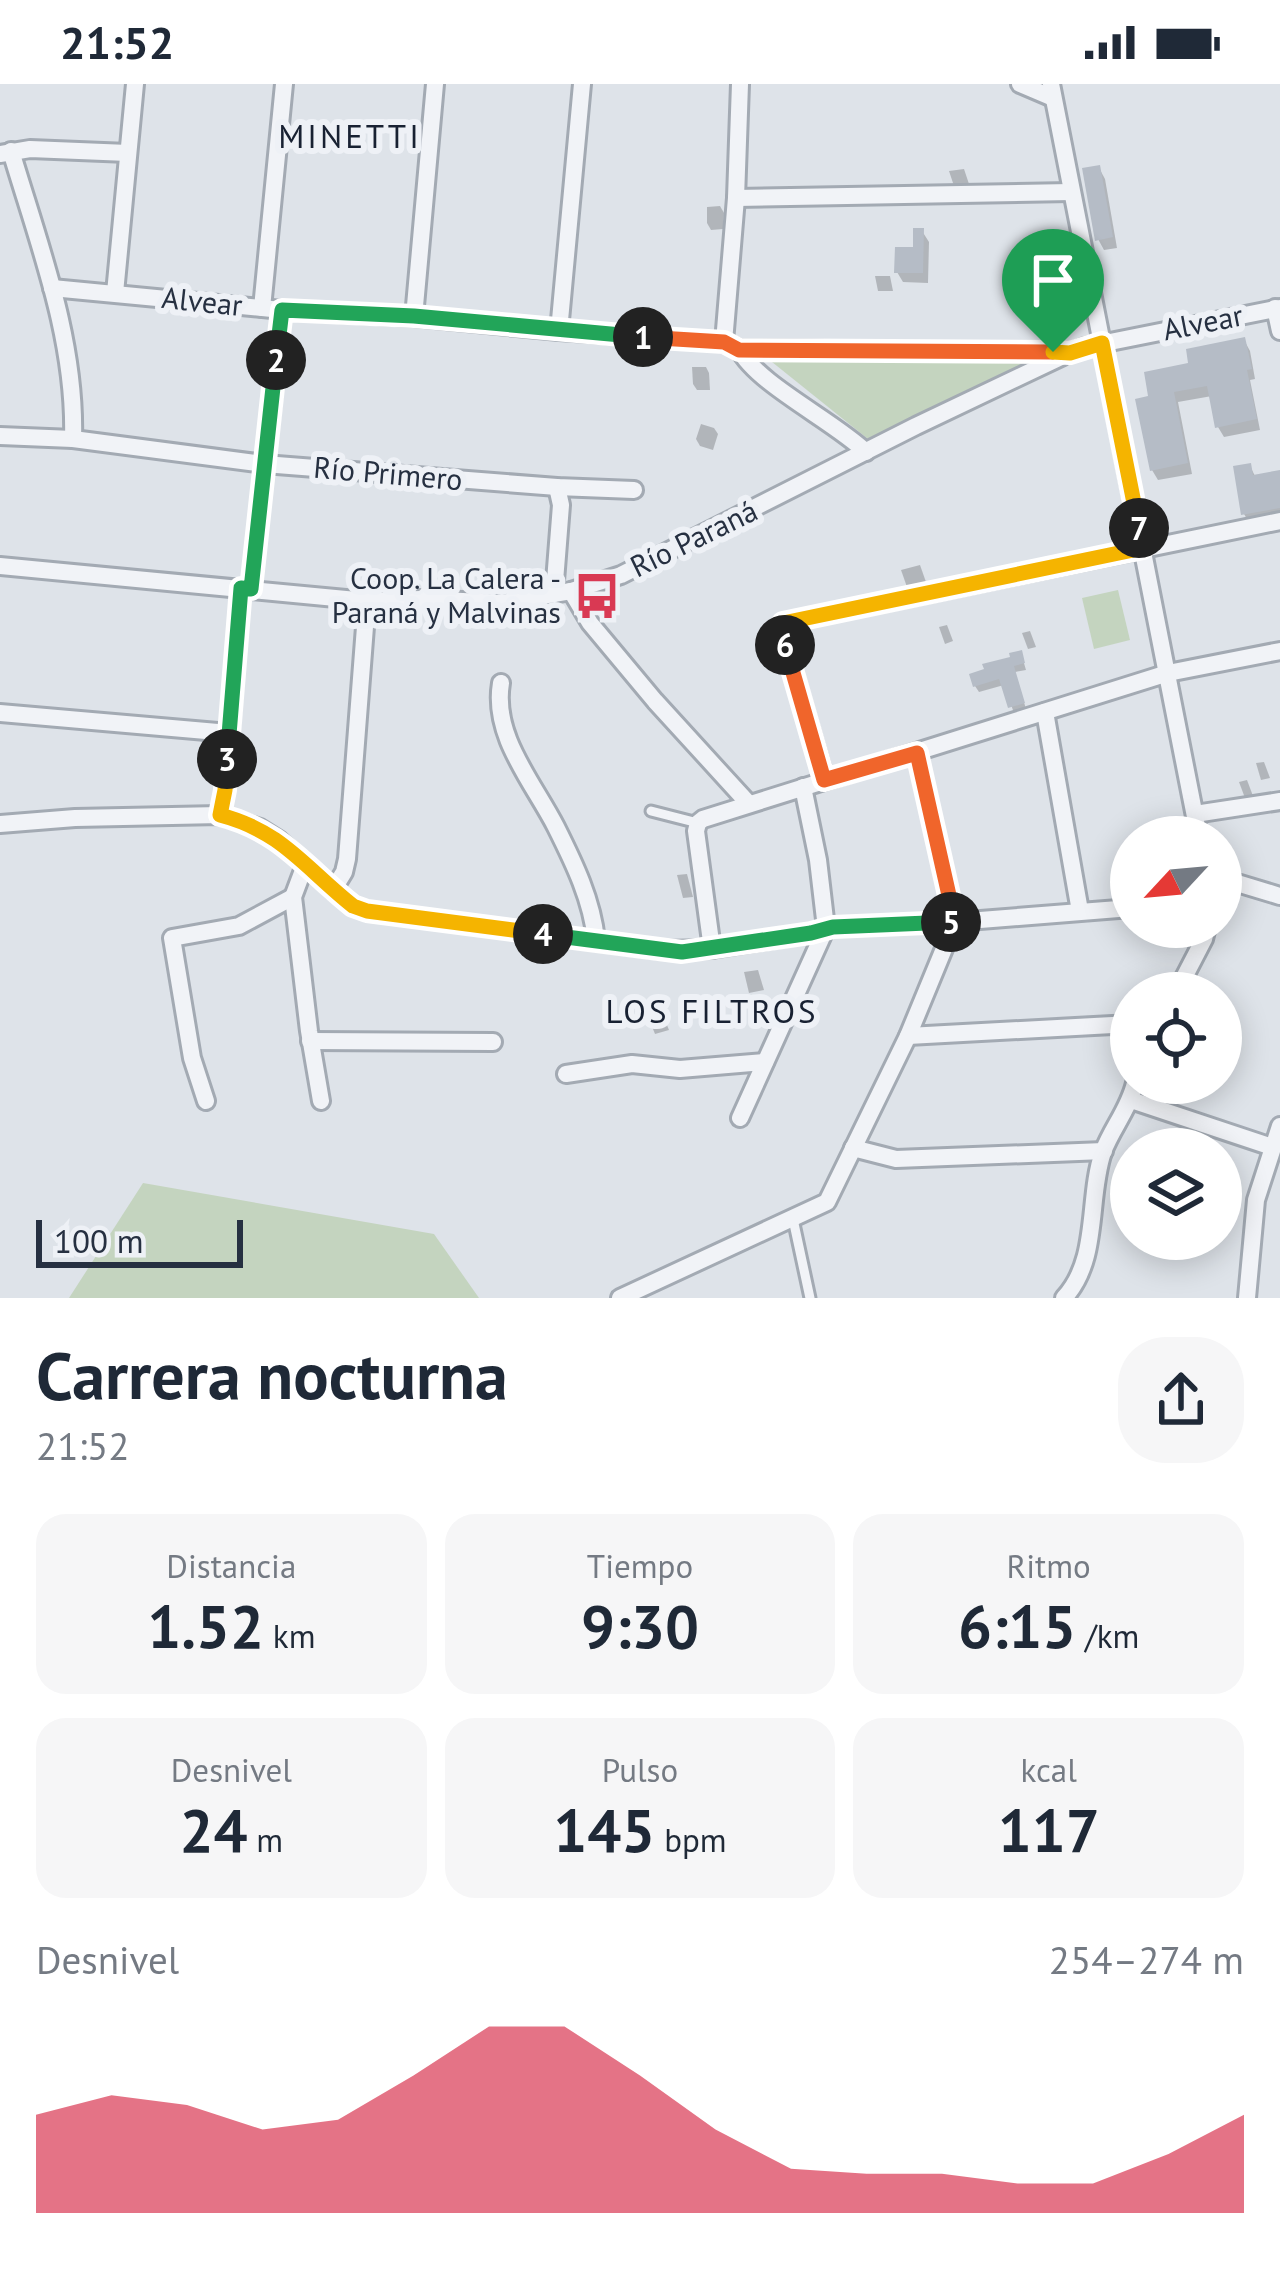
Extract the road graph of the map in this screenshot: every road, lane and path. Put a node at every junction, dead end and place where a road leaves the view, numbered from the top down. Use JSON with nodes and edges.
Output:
{"nodes":[{"id":1,"x":135,"y":84,"type":"edge"},
{"id":2,"x":284,"y":84,"type":"edge"},
{"id":3,"x":435,"y":84,"type":"edge"},
{"id":4,"x":582,"y":84,"type":"edge"},
{"id":5,"x":740,"y":84,"type":"edge"},
{"id":6,"x":1021,"y":84,"type":"edge"},
{"id":7,"x":1052,"y":91,"type":"edge"},
{"id":8,"x":6,"y":153,"type":"edge"},
{"id":9,"x":128,"y":153,"type":"junction"},
{"id":10,"x":1071,"y":191,"type":"junction"},
{"id":11,"x":736,"y":198,"type":"junction"},
{"id":12,"x":52,"y":288,"type":"junction"},
{"id":13,"x":115,"y":293,"type":"junction"},
{"id":14,"x":262,"y":308,"type":"junction"},
{"id":15,"x":1278,"y":308,"type":"edge"},
{"id":16,"x":282,"y":310,"type":"junction"},
{"id":17,"x":414,"y":316,"type":"junction"},
{"id":18,"x":559,"y":331,"type":"junction"},
{"id":19,"x":1280,"y":331,"type":"edge"},
{"id":20,"x":1102,"y":343,"type":"junction"},
{"id":21,"x":731,"y":346,"type":"junction"},
{"id":22,"x":1070,"y":353,"type":"junction"},
{"id":23,"x":0,"y":436,"type":"edge"},
{"id":24,"x":73,"y":439,"type":"junction"},
{"id":25,"x":866,"y":452,"type":"junction"},
{"id":26,"x":264,"y":464,"type":"junction"},
{"id":27,"x":556,"y":487,"type":"junction"},
{"id":28,"x":634,"y":490,"type":"dead end"},
{"id":29,"x":1280,"y":521,"type":"edge"},
{"id":30,"x":1143,"y":548,"type":"junction"},
{"id":31,"x":0,"y":566,"type":"edge"},
{"id":32,"x":246,"y":589,"type":"junction"},
{"id":33,"x":562,"y":592,"type":"junction"},
{"id":34,"x":367,"y":601,"type":"junction"},
{"id":35,"x":1280,"y":651,"type":"edge"},
{"id":36,"x":1168,"y":673,"type":"junction"},
{"id":37,"x":501,"y":683,"type":"dead end"},
{"id":38,"x":1046,"y":712,"type":"junction"},
{"id":39,"x":0,"y":713,"type":"edge"},
{"id":40,"x":229,"y":733,"type":"junction"},
{"id":41,"x":917,"y":753,"type":"junction"},
{"id":42,"x":824,"y":780,"type":"junction"},
{"id":43,"x":803,"y":788,"type":"junction"},
{"id":44,"x":1280,"y":800,"type":"edge"},
{"id":45,"x":749,"y":804,"type":"junction"},
{"id":46,"x":651,"y":812,"type":"dead end"},
{"id":47,"x":1195,"y":814,"type":"joint"},
{"id":48,"x":220,"y":815,"type":"junction"},
{"id":49,"x":700,"y":821,"type":"junction"},
{"id":50,"x":0,"y":824,"type":"edge"},
{"id":51,"x":305,"y":865,"type":"junction"},
{"id":52,"x":1242,"y":885,"type":"edge"},
{"id":53,"x":333,"y":890,"type":"junction"},
{"id":54,"x":1280,"y":896,"type":"edge"},
{"id":55,"x":293,"y":897,"type":"junction"},
{"id":56,"x":1110,"y":909,"type":"edge"},
{"id":57,"x":1080,"y":911,"type":"junction"},
{"id":58,"x":955,"y":922,"type":"junction"},
{"id":59,"x":826,"y":928,"type":"junction"},
{"id":60,"x":596,"y":940,"type":"junction"},
{"id":61,"x":712,"y":949,"type":"junction"},
{"id":62,"x":1110,"y":1025,"type":"edge"},
{"id":63,"x":908,"y":1036,"type":"junction"},
{"id":64,"x":310,"y":1040,"type":"junction"},
{"id":65,"x":493,"y":1042,"type":"dead end"},
{"id":66,"x":766,"y":1062,"type":"junction"},
{"id":67,"x":566,"y":1074,"type":"dead end"},
{"id":68,"x":206,"y":1101,"type":"dead end"},
{"id":69,"x":321,"y":1101,"type":"dead end"},
{"id":70,"x":1127,"y":1104,"type":"edge"},
{"id":71,"x":1163,"y":1104,"type":"edge"},
{"id":72,"x":740,"y":1118,"type":"dead end"},
{"id":73,"x":1280,"y":1126,"type":"edge"},
{"id":74,"x":1272,"y":1147,"type":"junction"},
{"id":75,"x":853,"y":1148,"type":"junction"},
{"id":76,"x":1104,"y":1151,"type":"junction"},
{"id":77,"x":793,"y":1219,"type":"junction"},
{"id":78,"x":620,"y":1298,"type":"edge"},
{"id":79,"x":810,"y":1298,"type":"edge"},
{"id":80,"x":1064,"y":1298,"type":"edge"},
{"id":81,"x":1247,"y":1298,"type":"edge"}],
"edges":[{"from":1,"to":9,"type":"street"},
{"from":2,"to":14,"type":"street"},
{"from":3,"to":17,"type":"street"},
{"from":4,"to":18,"type":"street"},
{"from":5,"to":11,"type":"street"},
{"from":6,"to":7,"type":"street"},
{"from":7,"to":10,"type":"street"},
{"from":8,"to":9,"type":"street"},
{"from":8,"to":12,"type":"street"},
{"from":9,"to":13,"type":"street"},
{"from":10,"to":11,"type":"street"},
{"from":10,"to":20,"type":"street"},
{"from":11,"to":21,"type":"street"},
{"from":12,"to":13,"type":"street","name":"Alvear"},
{"from":12,"to":24,"type":"street"},
{"from":13,"to":14,"type":"street","name":"Alvear"},
{"from":14,"to":16,"type":"street","name":"Alvear"},
{"from":15,"to":19,"type":"street"},
{"from":15,"to":20,"type":"street","name":"Alvear"},
{"from":16,"to":17,"type":"street","name":"Alvear"},
{"from":16,"to":26,"type":"street"},
{"from":17,"to":18,"type":"street","name":"Alvear"},
{"from":18,"to":21,"type":"street","name":"Alvear"},
{"from":20,"to":22,"type":"street","name":"Alvear"},
{"from":20,"to":30,"type":"street"},
{"from":21,"to":22,"type":"street","name":"Alvear"},
{"from":21,"to":25,"type":"street"},
{"from":22,"to":25,"type":"street","name":"Río Paraná"},
{"from":23,"to":24,"type":"street","name":"Río Primero"},
{"from":24,"to":26,"type":"street","name":"Río Primero"},
{"from":25,"to":33,"type":"street","name":"Río Paraná"},
{"from":26,"to":27,"type":"street","name":"Río Primero"},
{"from":26,"to":32,"type":"street"},
{"from":27,"to":28,"type":"street","name":"Río Primero"},
{"from":27,"to":33,"type":"street"},
{"from":29,"to":30,"type":"street"},
{"from":30,"to":36,"type":"street"},
{"from":30,"to":42,"type":"street"},
{"from":31,"to":32,"type":"street","name":"Río Paraná"},
{"from":32,"to":34,"type":"street","name":"Río Paraná"},
{"from":32,"to":40,"type":"street"},
{"from":33,"to":34,"type":"street","name":"Río Paraná"},
{"from":33,"to":45,"type":"street"},
{"from":34,"to":53,"type":"street"},
{"from":35,"to":36,"type":"street"},
{"from":36,"to":38,"type":"street"},
{"from":36,"to":47,"type":"street"},
{"from":37,"to":60,"type":"street"},
{"from":38,"to":41,"type":"street"},
{"from":38,"to":57,"type":"street"},
{"from":39,"to":40,"type":"street"},
{"from":40,"to":48,"type":"street"},
{"from":41,"to":42,"type":"street"},
{"from":41,"to":58,"type":"street"},
{"from":42,"to":43,"type":"street"},
{"from":43,"to":45,"type":"street"},
{"from":43,"to":59,"type":"street"},
{"from":44,"to":47,"type":"street"},
{"from":45,"to":49,"type":"street"},
{"from":46,"to":49,"type":"lane"},
{"from":48,"to":50,"type":"street"},
{"from":48,"to":51,"type":"street"},
{"from":49,"to":61,"type":"street"},
{"from":51,"to":53,"type":"street"},
{"from":51,"to":55,"type":"street"},
{"from":52,"to":54,"type":"street"},
{"from":53,"to":60,"type":"street"},
{"from":55,"to":64,"type":"street"},
{"from":55,"to":68,"type":"street"},
{"from":56,"to":57,"type":"street"},
{"from":57,"to":58,"type":"street"},
{"from":58,"to":59,"type":"street"},
{"from":58,"to":63,"type":"street"},
{"from":59,"to":61,"type":"street"},
{"from":59,"to":66,"type":"street"},
{"from":60,"to":61,"type":"street"},
{"from":62,"to":63,"type":"street"},
{"from":63,"to":75,"type":"street"},
{"from":64,"to":65,"type":"street"},
{"from":64,"to":69,"type":"street"},
{"from":66,"to":67,"type":"street"},
{"from":66,"to":72,"type":"street"},
{"from":70,"to":76,"type":"street"},
{"from":71,"to":74,"type":"street"},
{"from":73,"to":74,"type":"street"},
{"from":74,"to":81,"type":"street"},
{"from":75,"to":76,"type":"street"},
{"from":75,"to":77,"type":"street"},
{"from":76,"to":80,"type":"street"},
{"from":77,"to":78,"type":"street"},
{"from":77,"to":79,"type":"lane"}]}
